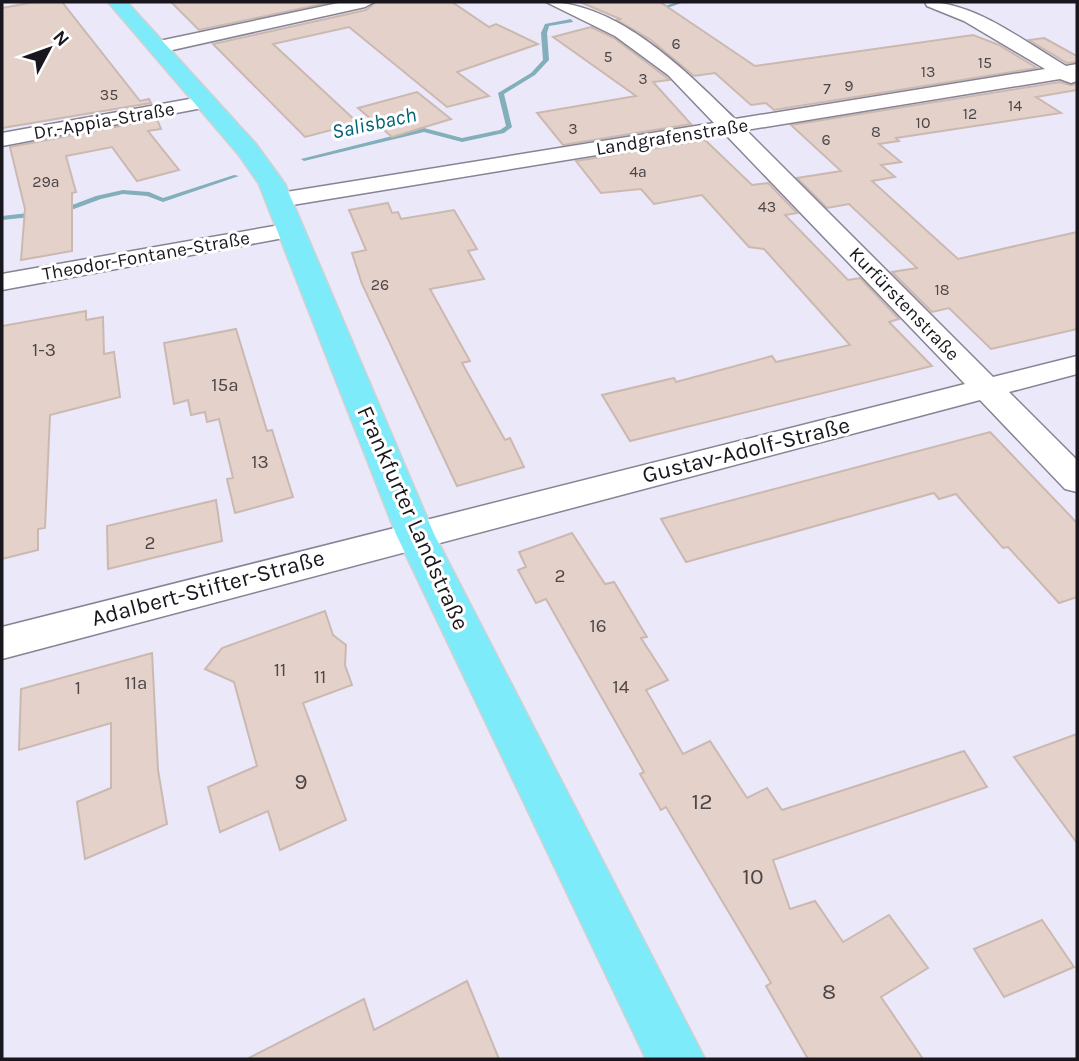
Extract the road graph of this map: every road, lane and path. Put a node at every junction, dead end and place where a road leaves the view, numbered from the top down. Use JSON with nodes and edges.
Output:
{"nodes":[{"id":1,"x":117,"y":2,"type":"edge"},
{"id":2,"x":365,"y":2,"type":"edge"},
{"id":3,"x":554,"y":2,"type":"edge"},
{"id":4,"x":933,"y":2,"type":"edge"},
{"id":5,"x":159,"y":47,"type":"junction"},
{"id":6,"x":1073,"y":74,"type":"edge"},
{"id":7,"x":206,"y":102,"type":"junction"},
{"id":8,"x":731,"y":128,"type":"junction"},
{"id":9,"x":2,"y":140,"type":"edge"},
{"id":10,"x":285,"y":215,"type":"junction"},
{"id":11,"x":2,"y":282,"type":"edge"},
{"id":12,"x":1077,"y":365,"type":"edge"},
{"id":13,"x":986,"y":389,"type":"junction"},
{"id":14,"x":1077,"y":480,"type":"edge"},
{"id":15,"x":415,"y":534,"type":"junction"},
{"id":16,"x":2,"y":643,"type":"edge"},
{"id":17,"x":676,"y":1059,"type":"edge"}],
"edges":[{"from":1,"to":5,"type":"main road","name":"Frankfurter Landstraße"},
{"from":2,"to":5,"type":"street"},
{"from":3,"to":8,"type":"street","name":"Kurfürstenstraße"},
{"from":4,"to":6,"type":"street"},
{"from":5,"to":7,"type":"main road","name":"Frankfurter Landstraße"},
{"from":6,"to":8,"type":"street","name":"Landgrafenstraße"},
{"from":7,"to":9,"type":"street","name":"Dr.-Appia-Straße"},
{"from":7,"to":10,"type":"main road","name":"Frankfurter Landstraße"},
{"from":8,"to":10,"type":"street","name":"Landgrafenstraße"},
{"from":8,"to":13,"type":"street","name":"Kurfürstenstraße"},
{"from":10,"to":11,"type":"street","name":"Theodor-Fontane-Straße"},
{"from":10,"to":15,"type":"main road","name":"Frankfurter Landstraße"},
{"from":12,"to":13,"type":"street","name":"Gustav-Adolf-Straße"},
{"from":13,"to":14,"type":"street","name":"Kurfürstenstraße"},
{"from":13,"to":15,"type":"street","name":"Gustav-Adolf-Straße"},
{"from":15,"to":16,"type":"street","name":"Adalbert-Stifter-Straße"},
{"from":15,"to":17,"type":"main road","name":"Frankfurter Landstraße"}]}
